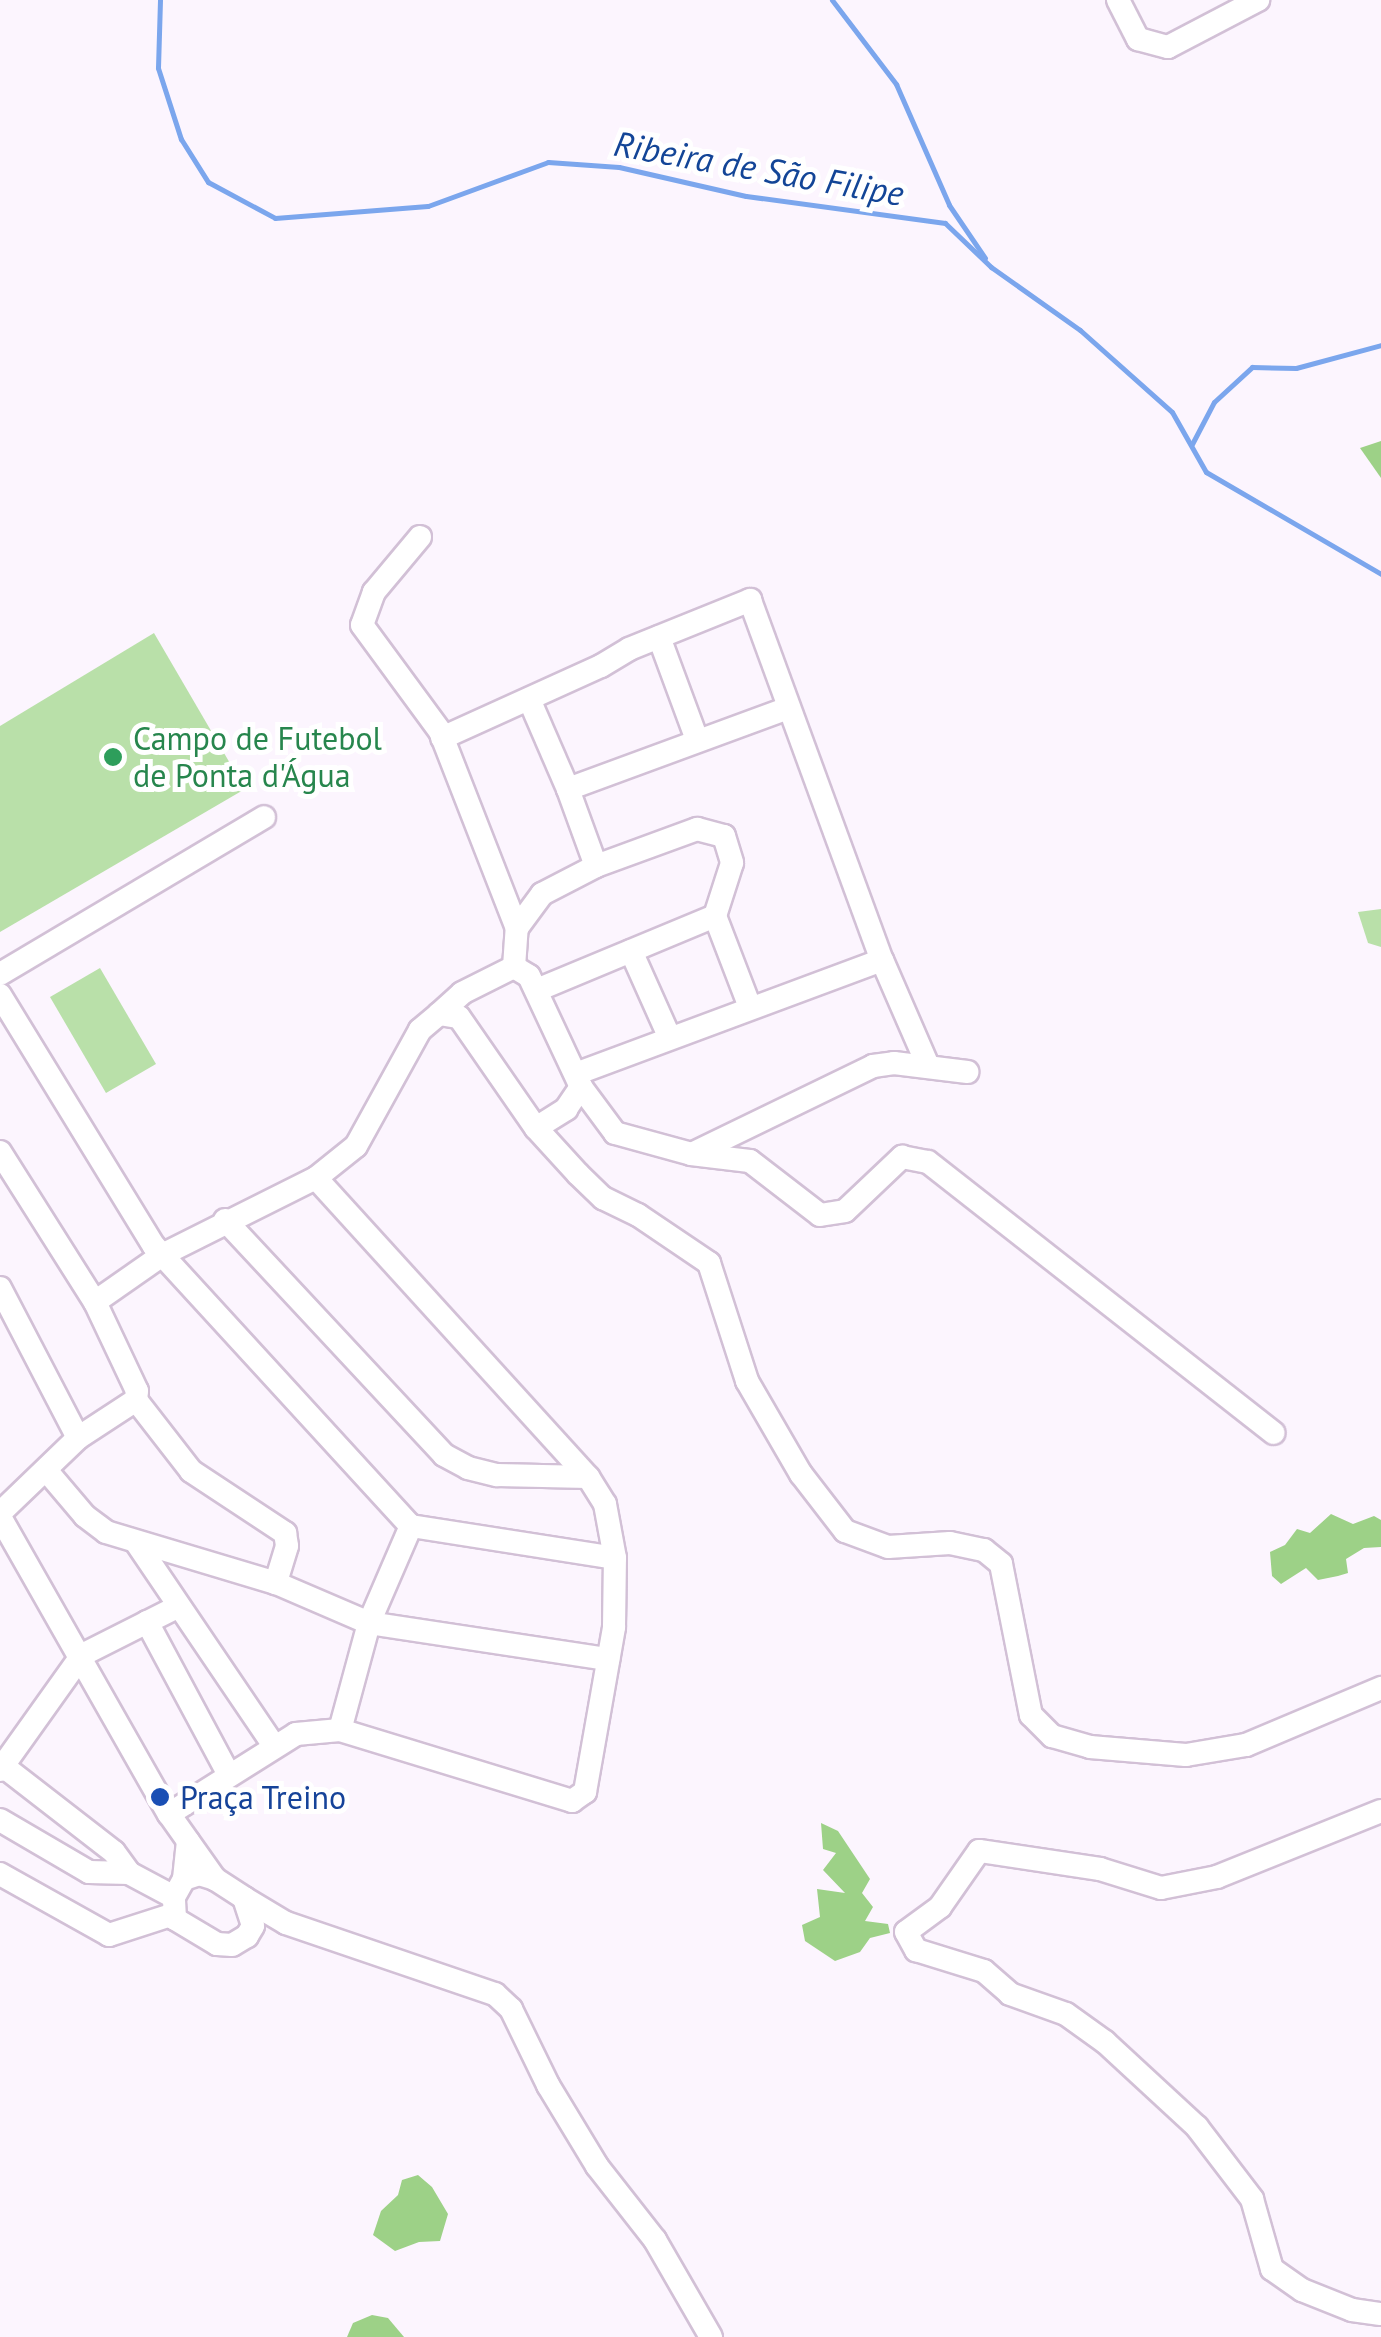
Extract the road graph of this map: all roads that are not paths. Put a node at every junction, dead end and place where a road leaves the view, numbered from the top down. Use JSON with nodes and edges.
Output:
{"nodes":[{"id":1,"x":1118,"y":0,"type":"edge"},
{"id":2,"x":1258,"y":0,"type":"edge"},
{"id":3,"x":420,"y":537,"type":"dead end"},
{"id":4,"x":659,"y":637,"type":"junction"},
{"id":5,"x":529,"y":699,"type":"junction"},
{"id":6,"x":788,"y":708,"type":"junction"},
{"id":7,"x":442,"y":738,"type":"junction"},
{"id":8,"x":697,"y":740,"type":"junction"},
{"id":9,"x":568,"y":789,"type":"junction"},
{"id":10,"x":264,"y":817,"type":"dead end"},
{"id":11,"x":596,"y":866,"type":"junction"},
{"id":12,"x":715,"y":916,"type":"junction"},
{"id":13,"x":517,"y":928,"type":"junction"},
{"id":14,"x":631,"y":951,"type":"junction"},
{"id":15,"x":882,"y":960,"type":"junction"},
{"id":16,"x":514,"y":967,"type":"junction"},
{"id":17,"x":0,"y":974,"type":"edge"},
{"id":18,"x":537,"y":990,"type":"junction"},
{"id":19,"x":4,"y":1007,"type":"edge"},
{"id":20,"x":750,"y":1007,"type":"junction"},
{"id":21,"x":439,"y":1014,"type":"junction"},
{"id":22,"x":669,"y":1036,"type":"junction"},
{"id":23,"x":928,"y":1066,"type":"junction"},
{"id":24,"x":968,"y":1072,"type":"dead end"},
{"id":25,"x":578,"y":1080,"type":"junction"},
{"id":26,"x":536,"y":1128,"type":"junction"},
{"id":27,"x":0,"y":1152,"type":"edge"},
{"id":28,"x":691,"y":1154,"type":"junction"},
{"id":29,"x":316,"y":1178,"type":"junction"},
{"id":30,"x":225,"y":1220,"type":"junction"},
{"id":31,"x":162,"y":1255,"type":"junction"},
{"id":32,"x":0,"y":1288,"type":"edge"},
{"id":33,"x":95,"y":1302,"type":"junction"},
{"id":34,"x":136,"y":1400,"type":"junction"},
{"id":35,"x":1273,"y":1433,"type":"dead end"},
{"id":36,"x":78,"y":1438,"type":"junction"},
{"id":37,"x":46,"y":1470,"type":"junction"},
{"id":38,"x":588,"y":1477,"type":"junction"},
{"id":39,"x":0,"y":1515,"type":"edge"},
{"id":40,"x":410,"y":1526,"type":"junction"},
{"id":41,"x":136,"y":1542,"type":"junction"},
{"id":42,"x":615,"y":1558,"type":"junction"},
{"id":43,"x":276,"y":1583,"type":"junction"},
{"id":44,"x":177,"y":1608,"type":"junction"},
{"id":45,"x":148,"y":1622,"type":"junction"},
{"id":46,"x":368,"y":1623,"type":"junction"},
{"id":47,"x":82,"y":1654,"type":"junction"},
{"id":48,"x":608,"y":1660,"type":"junction"},
{"id":49,"x":1381,"y":1688,"type":"edge"},
{"id":50,"x":340,"y":1730,"type":"junction"},
{"id":51,"x":274,"y":1746,"type":"junction"},
{"id":52,"x":1,"y":1768,"type":"edge"},
{"id":53,"x":229,"y":1775,"type":"junction"},
{"id":54,"x":1381,"y":1811,"type":"edge"},
{"id":55,"x":170,"y":1814,"type":"junction"},
{"id":56,"x":0,"y":1820,"type":"edge"},
{"id":57,"x":188,"y":1842,"type":"junction"},
{"id":58,"x":129,"y":1873,"type":"junction"},
{"id":59,"x":0,"y":1874,"type":"edge"},
{"id":60,"x":215,"y":1879,"type":"junction"},
{"id":61,"x":177,"y":1896,"type":"junction"},
{"id":62,"x":244,"y":1898,"type":"junction"},
{"id":63,"x":286,"y":1923,"type":"junction"},
{"id":64,"x":247,"y":1936,"type":"junction"},
{"id":65,"x":1381,"y":2314,"type":"edge"},
{"id":66,"x":711,"y":2337,"type":"edge"}],
"edges":[{"from":1,"to":2,"type":"street"},
{"from":3,"to":7,"type":"street"},
{"from":4,"to":5,"type":"street"},
{"from":4,"to":6,"type":"street"},
{"from":4,"to":8,"type":"street"},
{"from":5,"to":7,"type":"street"},
{"from":5,"to":9,"type":"street"},
{"from":6,"to":8,"type":"street"},
{"from":6,"to":15,"type":"street"},
{"from":7,"to":13,"type":"street"},
{"from":8,"to":9,"type":"street"},
{"from":9,"to":11,"type":"street"},
{"from":10,"to":17,"type":"street"},
{"from":11,"to":12,"type":"street"},
{"from":11,"to":13,"type":"street"},
{"from":12,"to":14,"type":"street"},
{"from":12,"to":20,"type":"street"},
{"from":13,"to":16,"type":"street"},
{"from":14,"to":18,"type":"street"},
{"from":14,"to":22,"type":"street"},
{"from":15,"to":20,"type":"street"},
{"from":15,"to":23,"type":"street"},
{"from":16,"to":18,"type":"street"},
{"from":16,"to":21,"type":"street"},
{"from":18,"to":25,"type":"street"},
{"from":19,"to":31,"type":"street"},
{"from":20,"to":22,"type":"street"},
{"from":21,"to":26,"type":"street"},
{"from":21,"to":29,"type":"street"},
{"from":22,"to":25,"type":"street"},
{"from":23,"to":24,"type":"street"},
{"from":23,"to":28,"type":"street"},
{"from":25,"to":26,"type":"street"},
{"from":25,"to":28,"type":"street"},
{"from":26,"to":49,"type":"street"},
{"from":27,"to":33,"type":"street"},
{"from":28,"to":35,"type":"street"},
{"from":29,"to":30,"type":"street"},
{"from":29,"to":38,"type":"street"},
{"from":30,"to":31,"type":"street"},
{"from":30,"to":38,"type":"street"},
{"from":31,"to":33,"type":"street"},
{"from":31,"to":40,"type":"street"},
{"from":32,"to":36,"type":"street"},
{"from":33,"to":34,"type":"street"},
{"from":34,"to":36,"type":"street"},
{"from":34,"to":43,"type":"street"},
{"from":36,"to":37,"type":"street"},
{"from":37,"to":39,"type":"street"},
{"from":37,"to":41,"type":"street"},
{"from":38,"to":42,"type":"street"},
{"from":39,"to":47,"type":"street"},
{"from":40,"to":42,"type":"street"},
{"from":40,"to":46,"type":"street"},
{"from":41,"to":43,"type":"street"},
{"from":41,"to":44,"type":"street"},
{"from":42,"to":48,"type":"street"},
{"from":43,"to":46,"type":"street"},
{"from":44,"to":45,"type":"street"},
{"from":44,"to":51,"type":"street"},
{"from":45,"to":47,"type":"street"},
{"from":45,"to":53,"type":"street"},
{"from":46,"to":48,"type":"street"},
{"from":46,"to":50,"type":"street"},
{"from":47,"to":52,"type":"street"},
{"from":47,"to":55,"type":"street"},
{"from":48,"to":50,"type":"street"},
{"from":50,"to":51,"type":"street"},
{"from":51,"to":53,"type":"street"},
{"from":52,"to":58,"type":"street"},
{"from":53,"to":55,"type":"street"},
{"from":54,"to":65,"type":"street"},
{"from":55,"to":57,"type":"street"},
{"from":56,"to":58,"type":"street"},
{"from":57,"to":60,"type":"street"},
{"from":57,"to":61,"type":"street"},
{"from":58,"to":61,"type":"street"},
{"from":59,"to":61,"type":"street"},
{"from":60,"to":61,"type":"street"},
{"from":60,"to":62,"type":"street"},
{"from":61,"to":64,"type":"street"},
{"from":62,"to":63,"type":"street"},
{"from":62,"to":64,"type":"street"},
{"from":63,"to":64,"type":"street"},
{"from":63,"to":66,"type":"street"}]}
